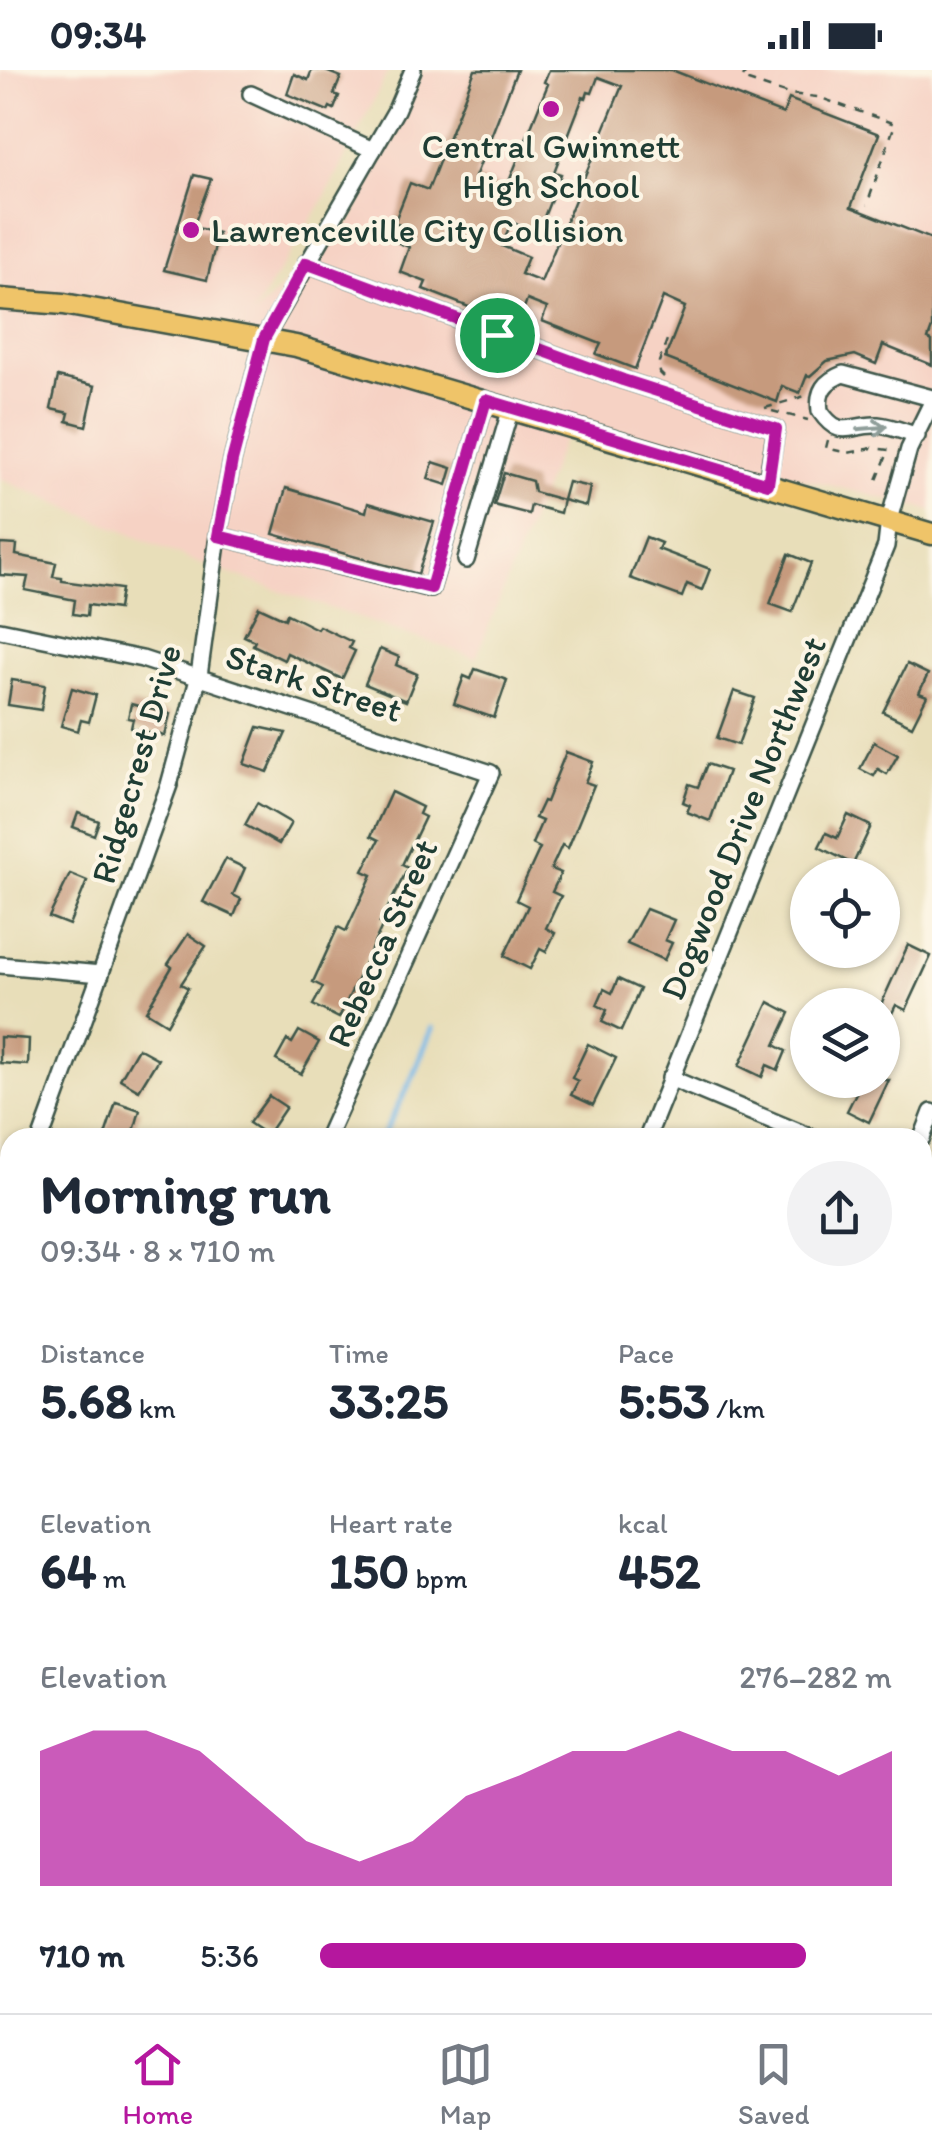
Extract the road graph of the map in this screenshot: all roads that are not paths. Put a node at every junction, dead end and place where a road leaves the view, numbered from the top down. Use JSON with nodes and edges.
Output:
{"nodes":[{"id":1,"x":413,"y":70,"type":"edge"},
{"id":2,"x":252,"y":94,"type":"dead end"},
{"id":3,"x":374,"y":150,"type":"junction"},
{"id":4,"x":306,"y":263,"type":"junction"},
{"id":5,"x":0,"y":299,"type":"edge"},
{"id":6,"x":264,"y":339,"type":"junction"},
{"id":7,"x":486,"y":400,"type":"junction"},
{"id":8,"x":932,"y":400,"type":"edge"},
{"id":9,"x":511,"y":408,"type":"junction"},
{"id":10,"x":918,"y":436,"type":"junction"},
{"id":11,"x":768,"y":484,"type":"junction"},
{"id":12,"x":889,"y":520,"type":"junction"},
{"id":13,"x":932,"y":534,"type":"edge"},
{"id":14,"x":218,"y":536,"type":"junction"},
{"id":15,"x":466,"y":560,"type":"dead end"},
{"id":16,"x":0,"y":630,"type":"edge"},
{"id":17,"x":198,"y":676,"type":"junction"},
{"id":18,"x":490,"y":774,"type":"joint"},
{"id":19,"x":0,"y":965,"type":"edge"},
{"id":20,"x":101,"y":974,"type":"junction"},
{"id":21,"x":670,"y":1078,"type":"junction"},
{"id":22,"x":45,"y":1128,"type":"edge"},
{"id":23,"x":331,"y":1128,"type":"edge"},
{"id":24,"x":651,"y":1128,"type":"edge"},
{"id":25,"x":789,"y":1128,"type":"edge"}],
"edges":[{"from":1,"to":3,"type":"street","name":"Ridgecrest Drive"},
{"from":2,"to":3,"type":"street"},
{"from":3,"to":4,"type":"street","name":"Ridgecrest Drive"},
{"from":4,"to":6,"type":"street","name":"Ridgecrest Drive"},
{"from":4,"to":11,"type":"street"},
{"from":5,"to":6,"type":"main road"},
{"from":6,"to":7,"type":"main road"},
{"from":6,"to":14,"type":"street","name":"Ridgecrest Drive"},
{"from":7,"to":9,"type":"main road"},
{"from":7,"to":14,"type":"street"},
{"from":8,"to":10,"type":"street","name":"Dogwood Drive Northwest"},
{"from":8,"to":10,"type":"street","one_way":true},
{"from":9,"to":11,"type":"main road"},
{"from":9,"to":15,"type":"street"},
{"from":10,"to":12,"type":"street","name":"Dogwood Drive Northwest"},
{"from":11,"to":12,"type":"main road"},
{"from":12,"to":13,"type":"main road"},
{"from":12,"to":21,"type":"street","name":"Dogwood Drive Northwest"},
{"from":14,"to":17,"type":"street","name":"Ridgecrest Drive"},
{"from":16,"to":17,"type":"street","name":"Stark Street"},
{"from":17,"to":18,"type":"street","name":"Stark Street"},
{"from":17,"to":20,"type":"street","name":"Ridgecrest Drive"},
{"from":18,"to":23,"type":"street","name":"Rebecca Street"},
{"from":19,"to":20,"type":"street"},
{"from":20,"to":22,"type":"street","name":"Ridgecrest Drive"},
{"from":21,"to":24,"type":"street","name":"Dogwood Drive Northwest"},
{"from":21,"to":25,"type":"street"}]}
